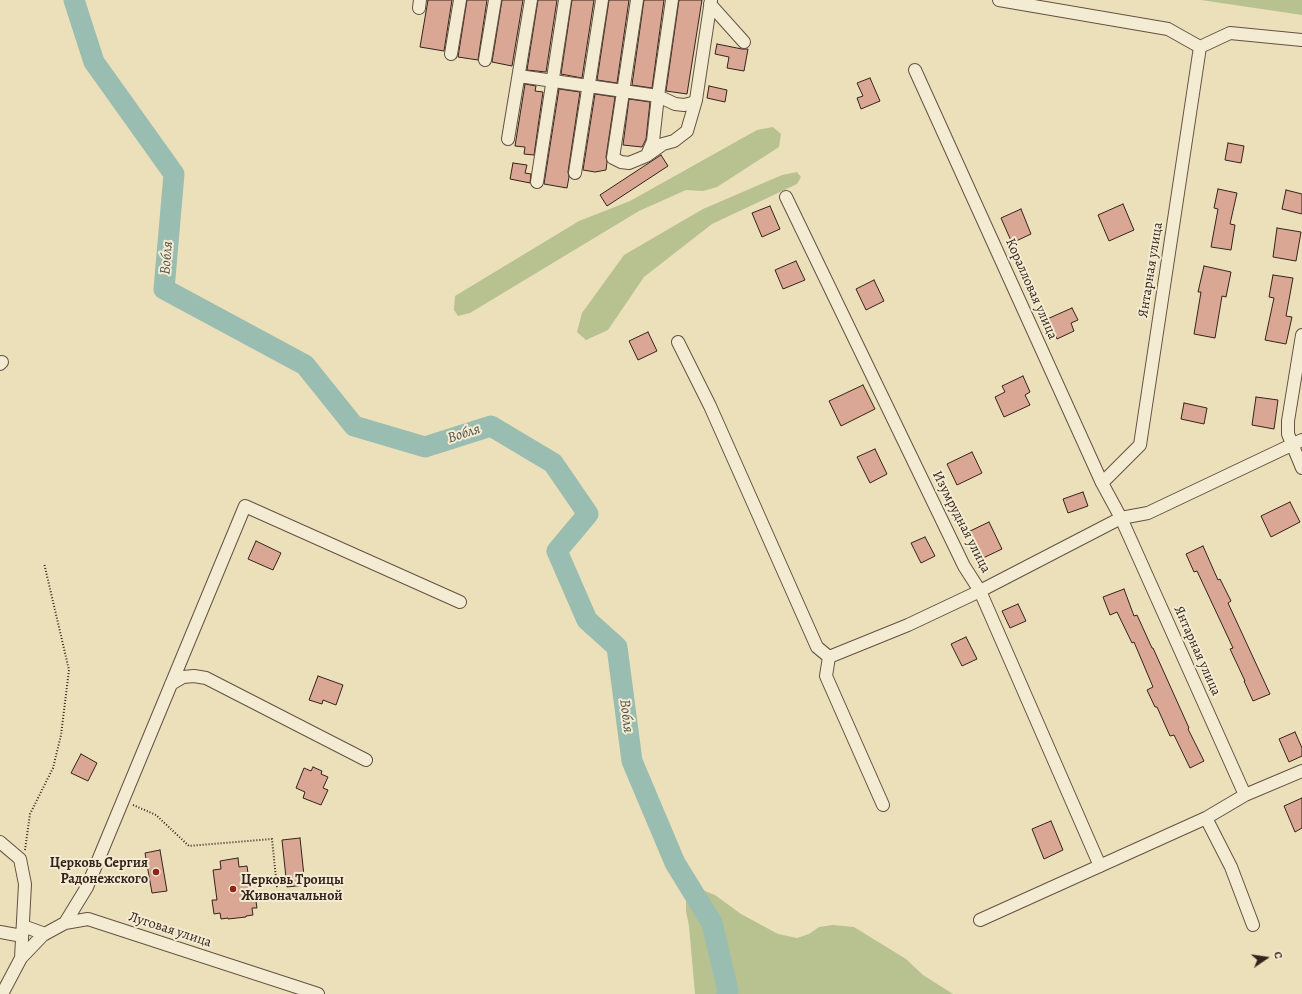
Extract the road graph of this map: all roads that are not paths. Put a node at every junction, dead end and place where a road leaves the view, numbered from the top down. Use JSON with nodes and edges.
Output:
{"nodes":[{"id":1,"x":460,"y":0,"type":"edge"},
{"id":2,"x":495,"y":0,"type":"edge"},
{"id":3,"x":531,"y":0,"type":"edge"},
{"id":4,"x":565,"y":0,"type":"edge"},
{"id":5,"x":602,"y":0,"type":"edge"},
{"id":6,"x":637,"y":0,"type":"edge"},
{"id":7,"x":672,"y":0,"type":"edge"},
{"id":8,"x":999,"y":0,"type":"edge"},
{"id":9,"x":711,"y":2,"type":"edge"},
{"id":10,"x":1302,"y":40,"type":"edge"},
{"id":11,"x":744,"y":42,"type":"dead end"},
{"id":12,"x":1200,"y":47,"type":"junction"},
{"id":13,"x":451,"y":54,"type":"dead end"},
{"id":14,"x":485,"y":60,"type":"dead end"},
{"id":15,"x":915,"y":70,"type":"dead end"},
{"id":16,"x":519,"y":76,"type":"junction"},
{"id":17,"x":553,"y":80,"type":"junction"},
{"id":18,"x":589,"y":86,"type":"junction"},
{"id":19,"x":623,"y":91,"type":"junction"},
{"id":20,"x":658,"y":96,"type":"junction"},
{"id":21,"x":696,"y":100,"type":"junction"},
{"id":22,"x":508,"y":139,"type":"dead end"},
{"id":23,"x":646,"y":156,"type":"junction"},
{"id":24,"x":575,"y":173,"type":"dead end"},
{"id":25,"x":537,"y":182,"type":"dead end"},
{"id":26,"x":786,"y":197,"type":"dead end"},
{"id":27,"x":1302,"y":335,"type":"edge"},
{"id":28,"x":678,"y":342,"type":"dead end"},
{"id":29,"x":1297,"y":442,"type":"edge"},
{"id":30,"x":1302,"y":468,"type":"edge"},
{"id":31,"x":1102,"y":483,"type":"junction"},
{"id":32,"x":1121,"y":518,"type":"junction"},
{"id":33,"x":980,"y":591,"type":"junction"},
{"id":34,"x":460,"y":602,"type":"dead end"},
{"id":35,"x":829,"y":657,"type":"junction"},
{"id":36,"x":171,"y":684,"type":"junction"},
{"id":37,"x":366,"y":760,"type":"dead end"},
{"id":38,"x":1302,"y":771,"type":"edge"},
{"id":39,"x":1245,"y":795,"type":"junction"},
{"id":40,"x":884,"y":805,"type":"dead end"},
{"id":41,"x":1206,"y":818,"type":"junction"},
{"id":42,"x":0,"y":842,"type":"edge"},
{"id":43,"x":1100,"y":866,"type":"junction"},
{"id":44,"x":980,"y":920,"type":"dead end"},
{"id":45,"x":65,"y":923,"type":"junction"},
{"id":46,"x":1253,"y":925,"type":"dead end"},
{"id":47,"x":22,"y":931,"type":"junction"},
{"id":48,"x":0,"y":932,"type":"edge"},
{"id":49,"x":45,"y":934,"type":"junction"},
{"id":50,"x":21,"y":958,"type":"junction"},
{"id":51,"x":2,"y":994,"type":"edge"},
{"id":52,"x":318,"y":994,"type":"edge"}],
"edges":[{"from":1,"to":13,"type":"street"},
{"from":2,"to":14,"type":"street"},
{"from":3,"to":16,"type":"street"},
{"from":4,"to":17,"type":"street"},
{"from":5,"to":18,"type":"street"},
{"from":6,"to":19,"type":"street"},
{"from":7,"to":20,"type":"street"},
{"from":8,"to":12,"type":"street"},
{"from":9,"to":11,"type":"street"},
{"from":9,"to":21,"type":"street"},
{"from":10,"to":12,"type":"street"},
{"from":12,"to":31,"type":"street","name":"Янтарная улица"},
{"from":15,"to":31,"type":"street","name":"Коралловая улица"},
{"from":16,"to":17,"type":"street"},
{"from":16,"to":22,"type":"street"},
{"from":17,"to":18,"type":"street"},
{"from":17,"to":25,"type":"street"},
{"from":18,"to":19,"type":"street"},
{"from":18,"to":24,"type":"street"},
{"from":19,"to":20,"type":"street"},
{"from":19,"to":23,"type":"street"},
{"from":20,"to":21,"type":"street"},
{"from":20,"to":23,"type":"street"},
{"from":21,"to":23,"type":"street"},
{"from":26,"to":33,"type":"street","name":"Изумрудная улица"},
{"from":27,"to":29,"type":"street"},
{"from":28,"to":35,"type":"street"},
{"from":29,"to":30,"type":"street"},
{"from":29,"to":32,"type":"street"},
{"from":31,"to":32,"type":"street","name":"Коралловая улица"},
{"from":32,"to":33,"type":"street"},
{"from":32,"to":39,"type":"street","name":"Янтарная улица"},
{"from":33,"to":35,"type":"street"},
{"from":33,"to":43,"type":"street","name":"Изумрудная улица"},
{"from":34,"to":36,"type":"street"},
{"from":35,"to":40,"type":"street"},
{"from":36,"to":37,"type":"street"},
{"from":36,"to":45,"type":"street"},
{"from":38,"to":39,"type":"street"},
{"from":39,"to":41,"type":"street"},
{"from":41,"to":43,"type":"street"},
{"from":41,"to":46,"type":"street"},
{"from":42,"to":47,"type":"street","name":"Луговая улица"},
{"from":43,"to":44,"type":"street"},
{"from":45,"to":49,"type":"street","name":"Луговая улица"},
{"from":45,"to":52,"type":"street","name":"Луговая улица"},
{"from":47,"to":48,"type":"street"},
{"from":47,"to":49,"type":"street"},
{"from":47,"to":50,"type":"street","name":"Луговая улица"},
{"from":49,"to":50,"type":"street","name":"Луговая улица"},
{"from":50,"to":51,"type":"street","name":"Луговая улица"}]}
